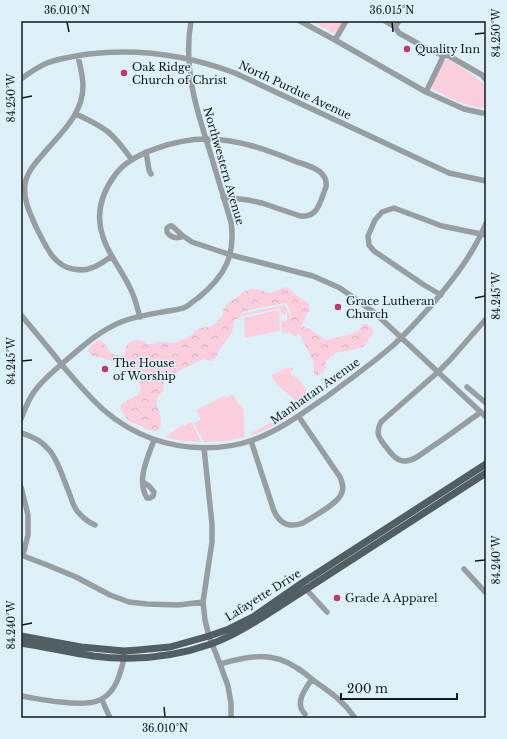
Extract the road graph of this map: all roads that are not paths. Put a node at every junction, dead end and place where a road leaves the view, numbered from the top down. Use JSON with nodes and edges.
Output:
{"nodes":[{"id":1,"x":191,"y":21,"type":"edge"},
{"id":2,"x":300,"y":21,"type":"edge"},
{"id":3,"x":346,"y":21,"type":"edge"},
{"id":4,"x":384,"y":21,"type":"edge"},
{"id":5,"x":399,"y":21,"type":"edge"},
{"id":6,"x":395,"y":27,"type":"junction"},
{"id":7,"x":335,"y":40,"type":"junction"},
{"id":8,"x":442,"y":55,"type":"junction"},
{"id":9,"x":78,"y":56,"type":"junction"},
{"id":10,"x":188,"y":58,"type":"junction"},
{"id":11,"x":21,"y":79,"type":"edge"},
{"id":12,"x":486,"y":80,"type":"edge"},
{"id":13,"x":426,"y":92,"type":"junction"},
{"id":14,"x":486,"y":113,"type":"edge"},
{"id":15,"x":76,"y":114,"type":"junction"},
{"id":16,"x":205,"y":139,"type":"junction"},
{"id":17,"x":146,"y":152,"type":"junction"},
{"id":18,"x":132,"y":160,"type":"junction"},
{"id":19,"x":151,"y":174,"type":"dead end"},
{"id":20,"x":486,"y":181,"type":"edge"},
{"id":21,"x":223,"y":197,"type":"junction"},
{"id":22,"x":486,"y":223,"type":"edge"},
{"id":23,"x":484,"y":235,"type":"edge"},
{"id":24,"x":183,"y":236,"type":"dead end"},
{"id":25,"x":231,"y":254,"type":"junction"},
{"id":26,"x":112,"y":256,"type":"junction"},
{"id":27,"x":440,"y":294,"type":"junction"},
{"id":28,"x":21,"y":315,"type":"edge"},
{"id":29,"x":140,"y":317,"type":"junction"},
{"id":30,"x":486,"y":319,"type":"edge"},
{"id":31,"x":402,"y":337,"type":"junction"},
{"id":32,"x":62,"y":364,"type":"junction"},
{"id":33,"x":438,"y":372,"type":"junction"},
{"id":34,"x":467,"y":387,"type":"dead end"},
{"id":35,"x":486,"y":403,"type":"edge"},
{"id":36,"x":23,"y":406,"type":"edge"},
{"id":37,"x":484,"y":415,"type":"edge"},
{"id":38,"x":299,"y":416,"type":"junction"},
{"id":39,"x":21,"y":419,"type":"edge"},
{"id":40,"x":21,"y":433,"type":"edge"},
{"id":41,"x":154,"y":440,"type":"junction"},
{"id":42,"x":251,"y":441,"type":"junction"},
{"id":43,"x":204,"y":448,"type":"junction"},
{"id":44,"x":486,"y":464,"type":"edge"},
{"id":45,"x":486,"y":473,"type":"edge"},
{"id":46,"x":486,"y":477,"type":"edge"},
{"id":47,"x":143,"y":482,"type":"dead end"},
{"id":48,"x":21,"y":487,"type":"edge"},
{"id":49,"x":437,"y":505,"type":"junction"},
{"id":50,"x":95,"y":525,"type":"dead end"},
{"id":51,"x":22,"y":555,"type":"edge"},
{"id":52,"x":464,"y":569,"type":"dead end"},
{"id":53,"x":304,"y":586,"type":"junction"},
{"id":54,"x":486,"y":593,"type":"edge"},
{"id":55,"x":203,"y":602,"type":"junction"},
{"id":56,"x":326,"y":612,"type":"dead end"},
{"id":57,"x":21,"y":636,"type":"edge"},
{"id":58,"x":211,"y":640,"type":"junction"},
{"id":59,"x":21,"y":643,"type":"edge"},
{"id":60,"x":124,"y":654,"type":"junction"},
{"id":61,"x":220,"y":664,"type":"junction"},
{"id":62,"x":312,"y":679,"type":"junction"},
{"id":63,"x":21,"y":696,"type":"edge"},
{"id":64,"x":102,"y":700,"type":"junction"},
{"id":65,"x":305,"y":714,"type":"dead end"},
{"id":66,"x":110,"y":718,"type":"edge"},
{"id":67,"x":231,"y":718,"type":"edge"},
{"id":68,"x":355,"y":718,"type":"edge"}],
"edges":[{"from":1,"to":10,"type":"street","name":"Northwestern Avenue"},
{"from":2,"to":7,"type":"street"},
{"from":3,"to":7,"type":"street"},
{"from":4,"to":6,"type":"street"},
{"from":5,"to":6,"type":"street"},
{"from":6,"to":8,"type":"street"},
{"from":7,"to":13,"type":"street"},
{"from":8,"to":12,"type":"street"},
{"from":8,"to":13,"type":"street"},
{"from":9,"to":10,"type":"street","name":"North Purdue Avenue"},
{"from":9,"to":11,"type":"street","name":"North Purdue Avenue"},
{"from":9,"to":15,"type":"street"},
{"from":10,"to":16,"type":"street","name":"Northwestern Avenue"},
{"from":10,"to":20,"type":"street","name":"North Purdue Avenue"},
{"from":13,"to":14,"type":"street"},
{"from":15,"to":18,"type":"street"},
{"from":15,"to":26,"type":"street"},
{"from":16,"to":17,"type":"street"},
{"from":16,"to":21,"type":"street","name":"Northwestern Avenue"},
{"from":16,"to":21,"type":"street"},
{"from":17,"to":18,"type":"street"},
{"from":17,"to":19,"type":"street"},
{"from":18,"to":26,"type":"street"},
{"from":21,"to":25,"type":"street","name":"Northwestern Avenue"},
{"from":22,"to":23,"type":"street","name":"Manhattan Avenue"},
{"from":23,"to":27,"type":"street","name":"Manhattan Avenue"},
{"from":23,"to":27,"type":"street"},
{"from":24,"to":25,"type":"street"},
{"from":25,"to":29,"type":"street","name":"Northwestern Avenue"},
{"from":25,"to":31,"type":"street"},
{"from":26,"to":29,"type":"street"},
{"from":27,"to":31,"type":"street","name":"Manhattan Avenue"},
{"from":28,"to":32,"type":"street","name":"Manhattan Avenue"},
{"from":29,"to":32,"type":"street","name":"Northwestern Avenue"},
{"from":30,"to":33,"type":"street"},
{"from":31,"to":33,"type":"street"},
{"from":31,"to":38,"type":"street","name":"Manhattan Avenue"},
{"from":32,"to":36,"type":"street","name":"Northwestern Avenue"},
{"from":32,"to":41,"type":"street","name":"Manhattan Avenue"},
{"from":33,"to":37,"type":"street"},
{"from":33,"to":37,"type":"street"},
{"from":34,"to":35,"type":"street"},
{"from":36,"to":39,"type":"street","name":"Northwestern Avenue"},
{"from":38,"to":42,"type":"street","name":"Manhattan Avenue"},
{"from":38,"to":42,"type":"street"},
{"from":40,"to":50,"type":"street"},
{"from":41,"to":43,"type":"street","name":"Manhattan Avenue"},
{"from":41,"to":47,"type":"street"},
{"from":42,"to":43,"type":"street","name":"Manhattan Avenue"},
{"from":43,"to":55,"type":"street"},
{"from":44,"to":53,"type":"main road","name":"Lafayette Drive"},
{"from":45,"to":49,"type":"main road","name":"Lafayette Drive"},
{"from":46,"to":49,"type":"main road"},
{"from":48,"to":51,"type":"street"},
{"from":49,"to":53,"type":"main road","name":"Lafayette Drive"},
{"from":51,"to":55,"type":"street"},
{"from":52,"to":54,"type":"street"},
{"from":53,"to":56,"type":"street"},
{"from":53,"to":58,"type":"main road","name":"Lafayette Drive"},
{"from":55,"to":58,"type":"street"},
{"from":57,"to":60,"type":"main road","name":"Lafayette Drive"},
{"from":58,"to":60,"type":"main road","name":"Lafayette Drive"},
{"from":58,"to":61,"type":"street"},
{"from":59,"to":60,"type":"main road","name":"Lafayette Drive"},
{"from":60,"to":64,"type":"street"},
{"from":61,"to":62,"type":"street"},
{"from":61,"to":67,"type":"street"},
{"from":62,"to":65,"type":"street"},
{"from":62,"to":68,"type":"street"},
{"from":63,"to":64,"type":"street"},
{"from":64,"to":66,"type":"street"}]}
